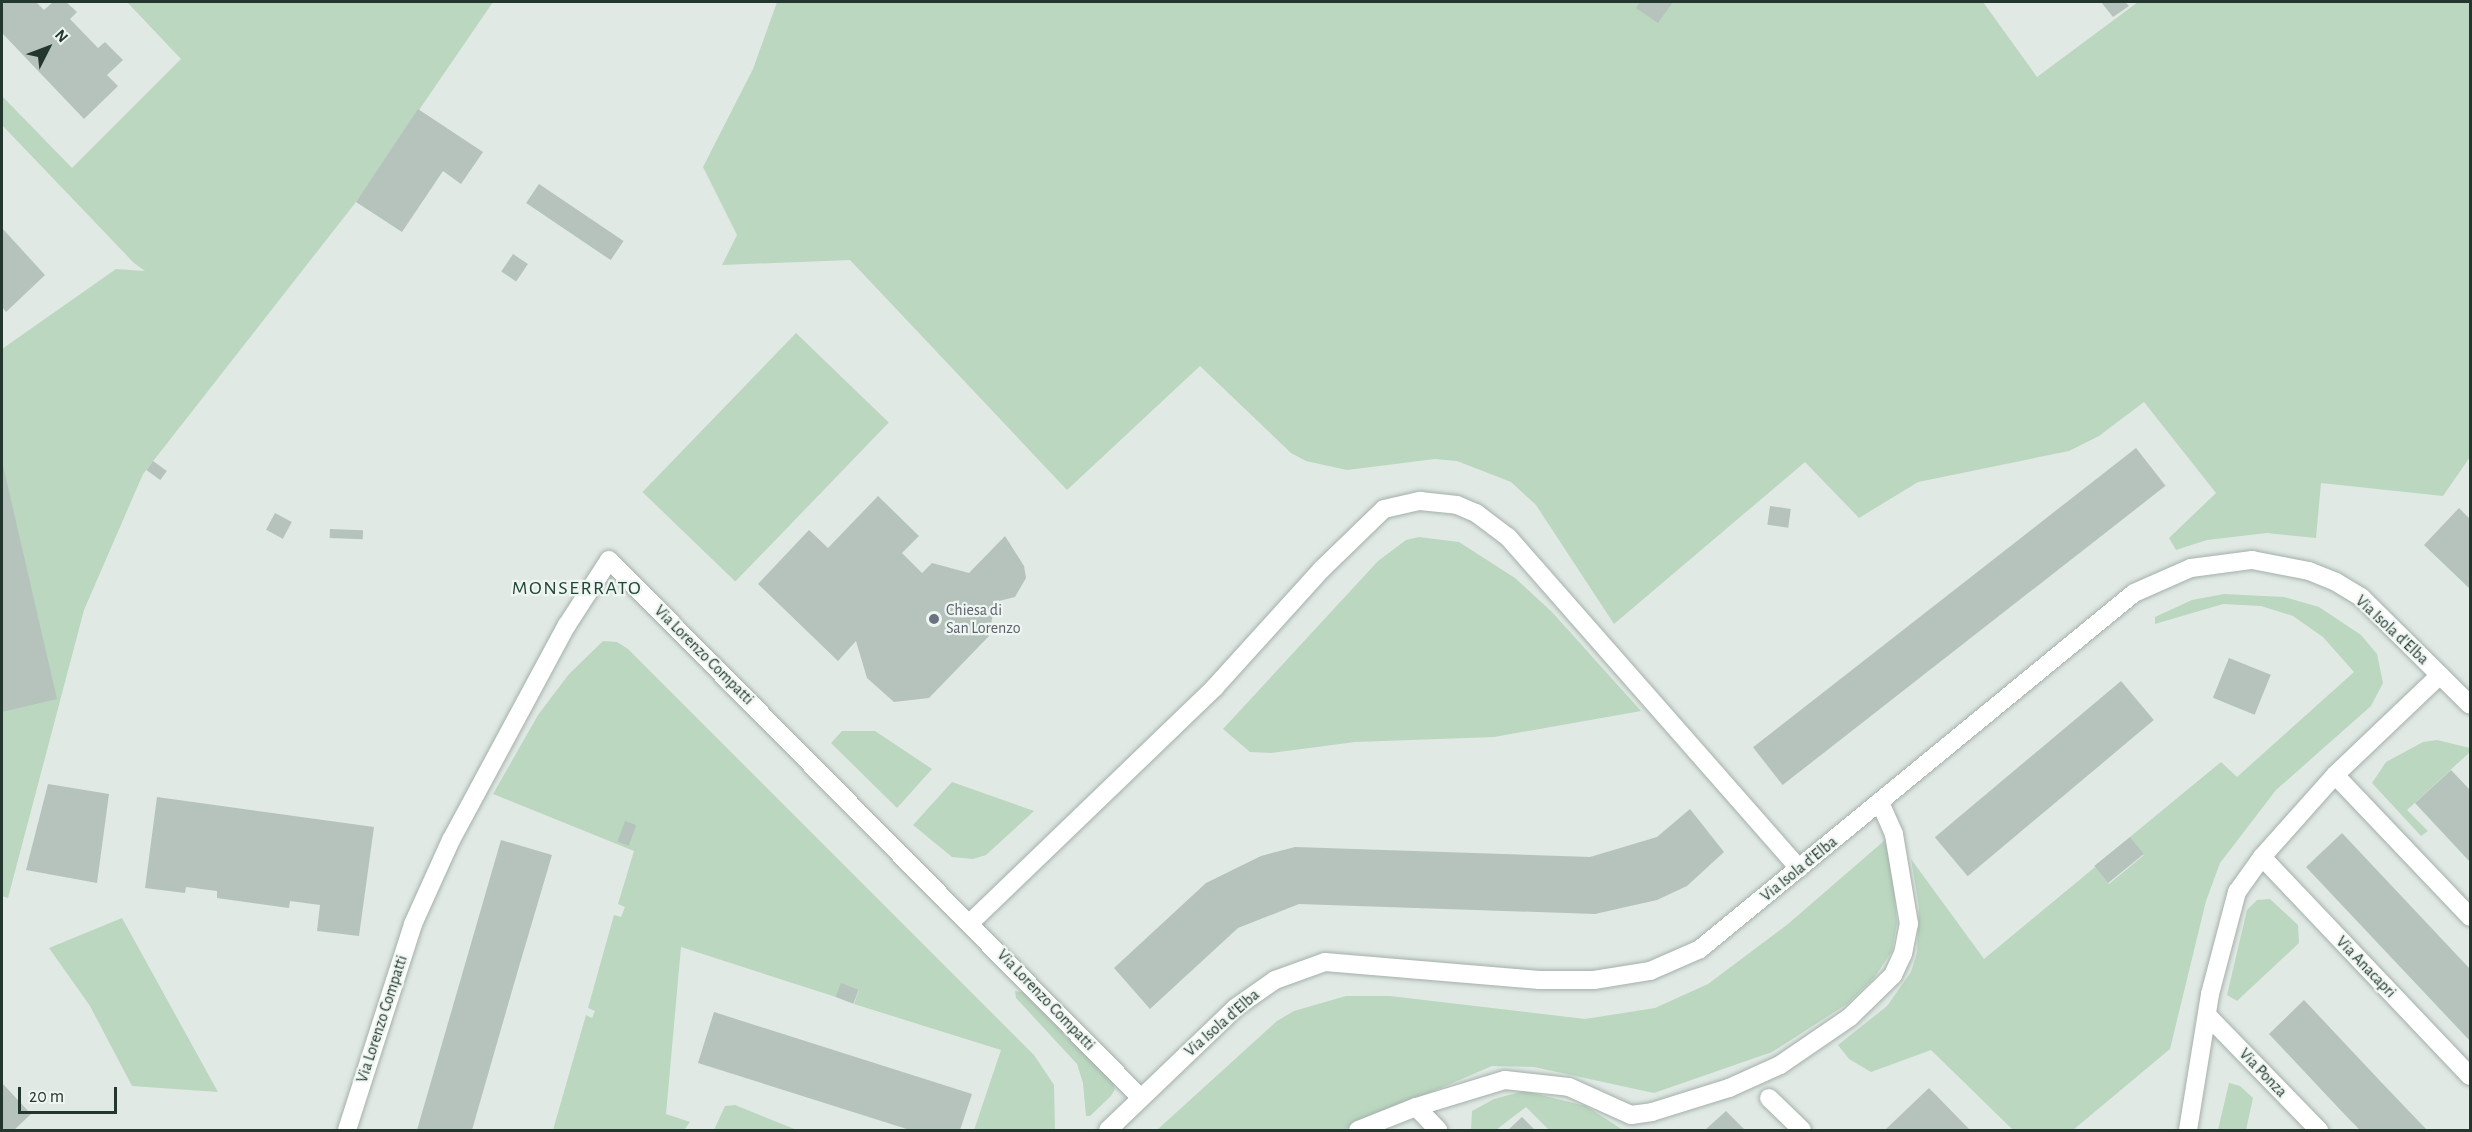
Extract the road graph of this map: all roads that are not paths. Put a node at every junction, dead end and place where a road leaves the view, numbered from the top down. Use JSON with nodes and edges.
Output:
{"nodes":[{"id":1,"x":2440,"y":675,"type":"junction"},
{"id":2,"x":2470,"y":705,"type":"edge"},
{"id":3,"x":2335,"y":775,"type":"junction"},
{"id":4,"x":1880,"y":803,"type":"junction"},
{"id":5,"x":2262,"y":857,"type":"junction"},
{"id":6,"x":1799,"y":868,"type":"junction"},
{"id":7,"x":2470,"y":917,"type":"edge"},
{"id":8,"x":971,"y":922,"type":"junction"},
{"id":9,"x":2207,"y":1016,"type":"junction"},
{"id":10,"x":2470,"y":1076,"type":"edge"},
{"id":11,"x":1140,"y":1097,"type":"junction"},
{"id":12,"x":1769,"y":1098,"type":"dead end"},
{"id":13,"x":1416,"y":1107,"type":"junction"},
{"id":14,"x":1631,"y":1115,"type":"junction"},
{"id":15,"x":346,"y":1131,"type":"edge"},
{"id":16,"x":1108,"y":1131,"type":"edge"},
{"id":17,"x":1358,"y":1131,"type":"edge"},
{"id":18,"x":1438,"y":1131,"type":"edge"},
{"id":19,"x":1646,"y":1131,"type":"edge"},
{"id":20,"x":1802,"y":1131,"type":"edge"},
{"id":21,"x":2188,"y":1131,"type":"edge"},
{"id":22,"x":2319,"y":1131,"type":"edge"}],
"edges":[{"from":1,"to":2,"type":"street","name":"Via Isola d'Elba"},
{"from":1,"to":3,"type":"street","name":"Via Isola d'Elba"},
{"from":1,"to":4,"type":"street","name":"Via Isola d'Elba"},
{"from":3,"to":5,"type":"street","name":"Via Isola d'Elba"},
{"from":3,"to":7,"type":"street"},
{"from":4,"to":6,"type":"street","name":"Via Isola d'Elba"},
{"from":4,"to":14,"type":"street"},
{"from":5,"to":9,"type":"street","name":"Via Isola d'Elba"},
{"from":5,"to":10,"type":"street","name":"Via Anacapri"},
{"from":6,"to":8,"type":"street"},
{"from":6,"to":11,"type":"street","name":"Via Isola d'Elba"},
{"from":8,"to":11,"type":"street","name":"Via Lorenzo Compatti"},
{"from":8,"to":15,"type":"street","name":"Via Lorenzo Compatti"},
{"from":9,"to":21,"type":"street","name":"Via Isola d'Elba"},
{"from":9,"to":22,"type":"street","name":"Via Ponza"},
{"from":11,"to":16,"type":"street","name":"Via Isola d'Elba"},
{"from":12,"to":20,"type":"street"},
{"from":13,"to":14,"type":"street"},
{"from":13,"to":17,"type":"street"},
{"from":13,"to":18,"type":"street"},
{"from":14,"to":19,"type":"street"}]}
